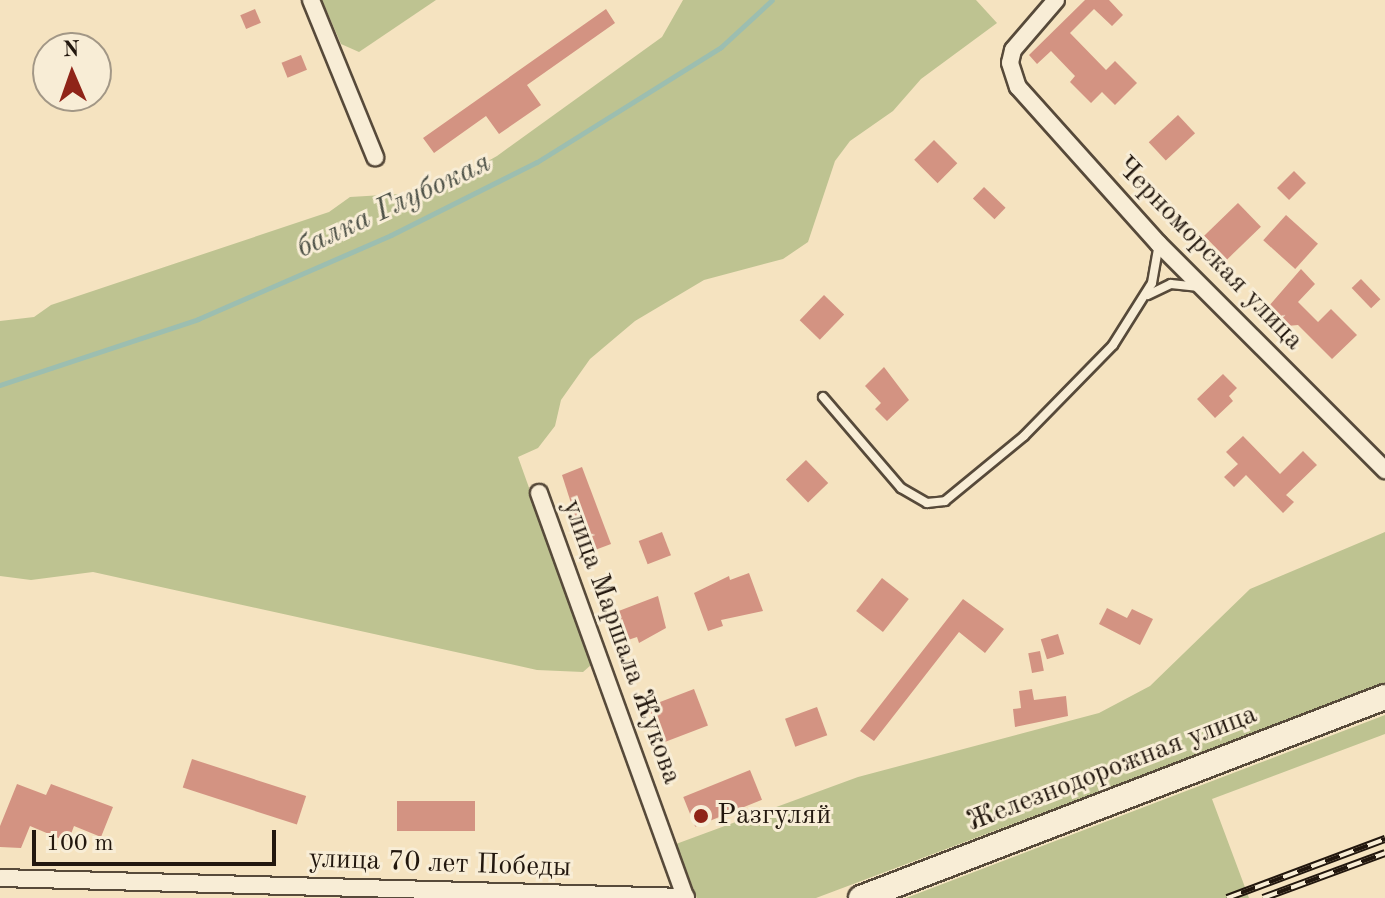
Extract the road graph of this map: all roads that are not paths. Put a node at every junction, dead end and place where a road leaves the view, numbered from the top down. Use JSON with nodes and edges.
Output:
{"nodes":[{"id":1,"x":311,"y":0,"type":"edge"},
{"id":2,"x":1056,"y":0,"type":"edge"},
{"id":3,"x":375,"y":157,"type":"dead end"},
{"id":4,"x":1159,"y":244,"type":"junction"},
{"id":5,"x":1201,"y":287,"type":"junction"},
{"id":6,"x":1144,"y":298,"type":"junction"},
{"id":7,"x":823,"y":397,"type":"dead end"},
{"id":8,"x":1385,"y":470,"type":"edge"},
{"id":9,"x":539,"y":493,"type":"dead end"},
{"id":10,"x":1385,"y":697,"type":"edge"},
{"id":11,"x":0,"y":878,"type":"edge"},
{"id":12,"x":686,"y":897,"type":"edge"},
{"id":13,"x":861,"y":898,"type":"edge"}],
"edges":[{"from":1,"to":3,"type":"street"},
{"from":2,"to":4,"type":"street","name":"Черноморская улица"},
{"from":4,"to":5,"type":"street","name":"Черноморская улица"},
{"from":4,"to":6,"type":"lane"},
{"from":5,"to":6,"type":"lane"},
{"from":5,"to":8,"type":"street","name":"Черноморская улица"},
{"from":6,"to":7,"type":"lane"},
{"from":9,"to":12,"type":"street","name":"улица Маршала Жукова"},
{"from":10,"to":13,"type":"main road","name":"Железнодорожная улица"},
{"from":11,"to":12,"type":"street","name":"улица 70 лет Победы"}]}
